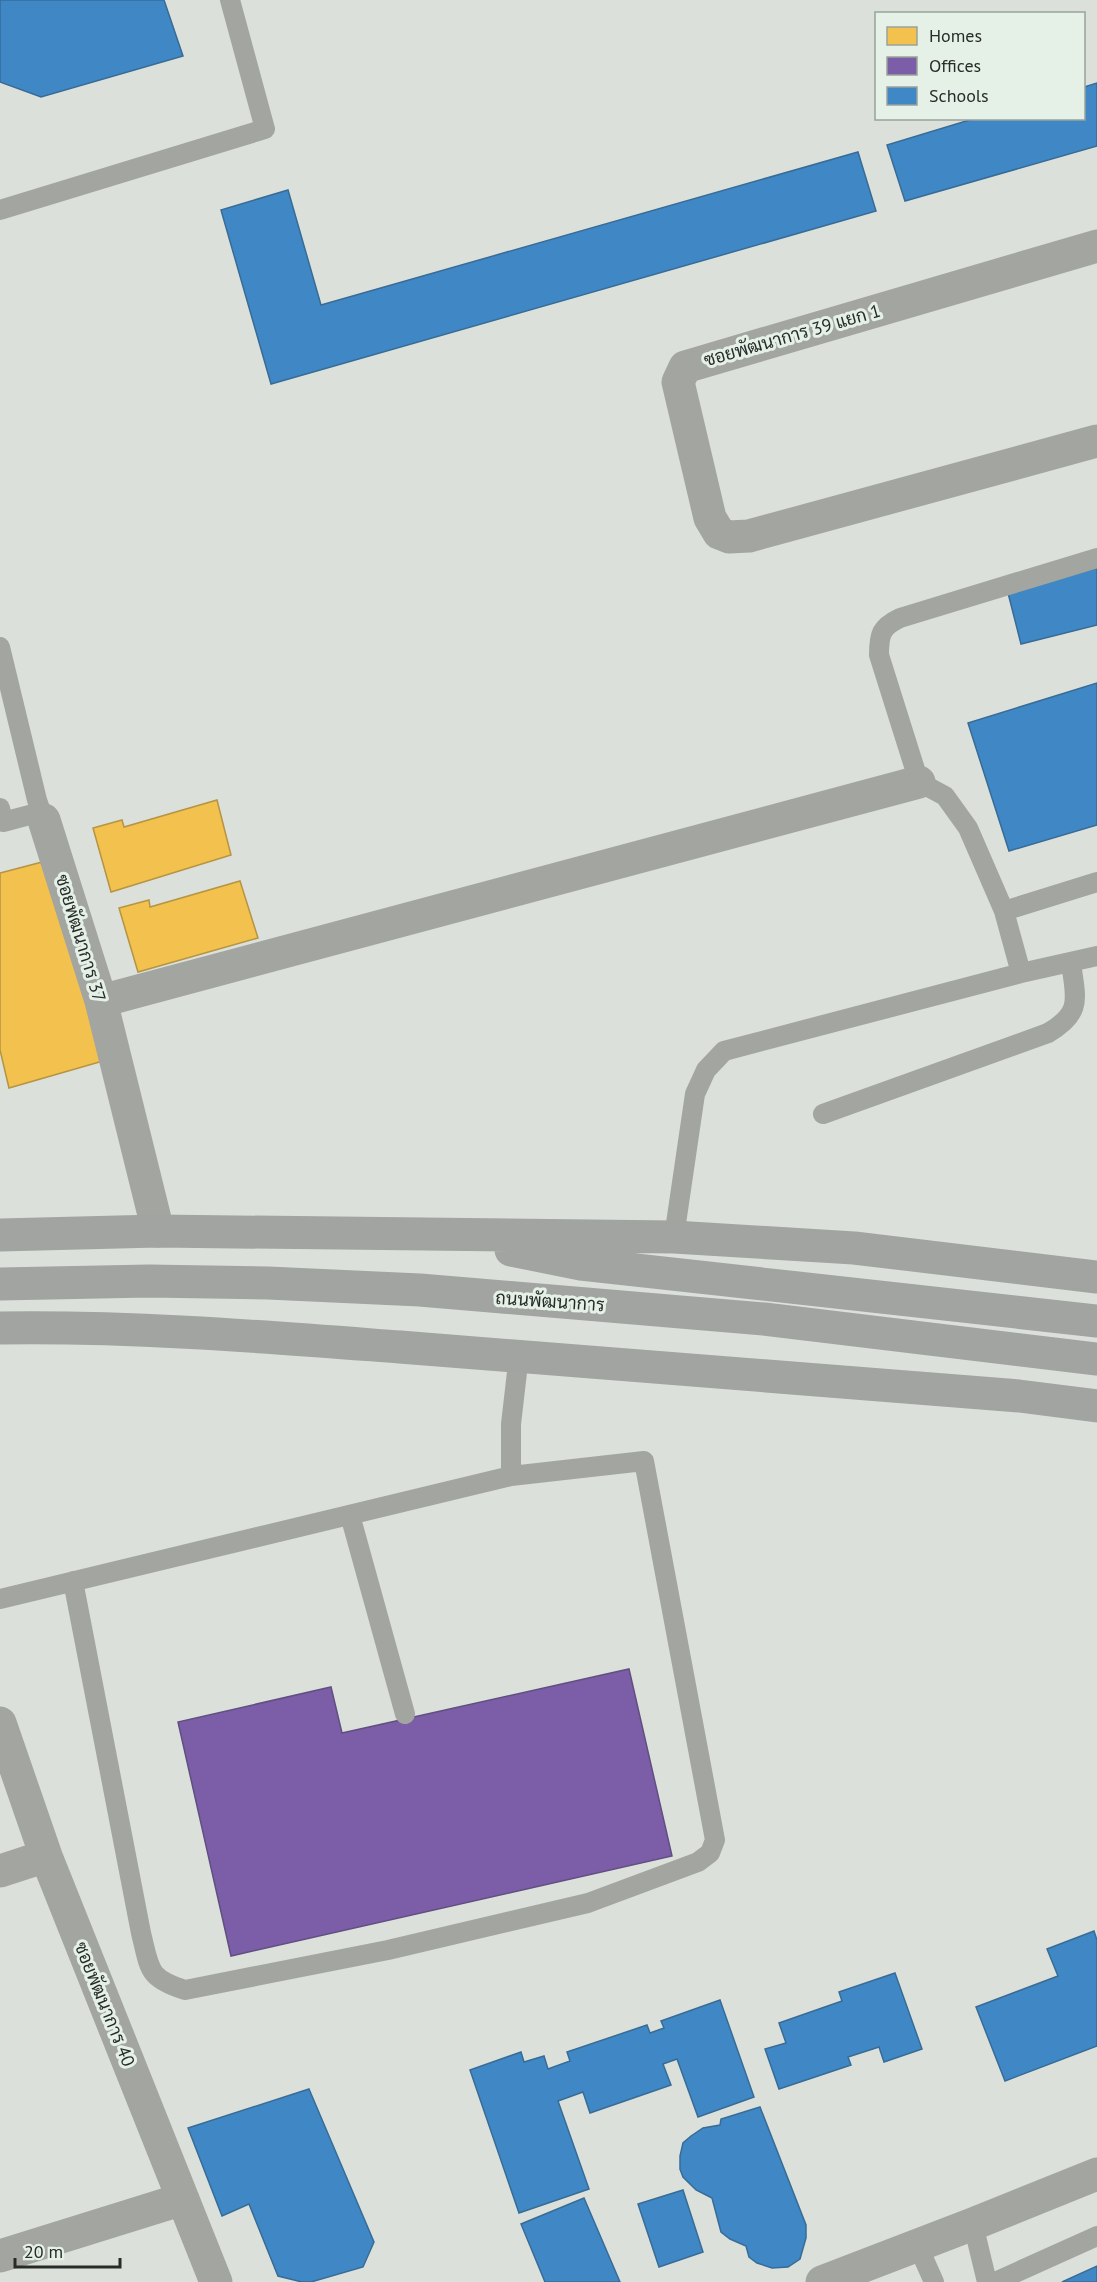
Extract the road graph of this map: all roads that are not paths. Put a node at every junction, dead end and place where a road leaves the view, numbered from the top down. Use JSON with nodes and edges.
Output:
{"nodes":[{"id":1,"x":230,"y":0,"type":"edge"},
{"id":2,"x":0,"y":210,"type":"edge"},
{"id":3,"x":1097,"y":246,"type":"edge"},
{"id":4,"x":1097,"y":441,"type":"edge"},
{"id":5,"x":1097,"y":558,"type":"edge"},
{"id":6,"x":0,"y":647,"type":"edge"},
{"id":7,"x":919,"y":782,"type":"junction"},
{"id":8,"x":0,"y":808,"type":"edge"},
{"id":9,"x":42,"y":816,"type":"junction"},
{"id":10,"x":1097,"y":882,"type":"edge"},
{"id":11,"x":1004,"y":911,"type":"junction"},
{"id":12,"x":1097,"y":956,"type":"edge"},
{"id":13,"x":1071,"y":962,"type":"junction"},
{"id":14,"x":1021,"y":973,"type":"junction"},
{"id":15,"x":101,"y":1001,"type":"junction"},
{"id":16,"x":823,"y":1114,"type":"dead end"},
{"id":17,"x":158,"y":1231,"type":"junction"},
{"id":18,"x":433,"y":1234,"type":"junction"},
{"id":19,"x":0,"y":1235,"type":"edge"},
{"id":20,"x":674,"y":1237,"type":"junction"},
{"id":21,"x":1097,"y":1277,"type":"edge"},
{"id":22,"x":0,"y":1284,"type":"edge"},
{"id":23,"x":1097,"y":1322,"type":"edge"},
{"id":24,"x":0,"y":1328,"type":"edge"},
{"id":25,"x":519,"y":1355,"type":"junction"},
{"id":26,"x":1097,"y":1359,"type":"edge"},
{"id":27,"x":1018,"y":1396,"type":"junction"},
{"id":28,"x":1097,"y":1406,"type":"edge"},
{"id":29,"x":1097,"y":1425,"type":"edge"},
{"id":30,"x":512,"y":1476,"type":"junction"},
{"id":31,"x":350,"y":1515,"type":"junction"},
{"id":32,"x":73,"y":1581,"type":"junction"},
{"id":33,"x":0,"y":1599,"type":"edge"},
{"id":34,"x":405,"y":1714,"type":"dead end"},
{"id":35,"x":0,"y":1723,"type":"edge"},
{"id":36,"x":9,"y":1777,"type":"edge"},
{"id":37,"x":46,"y":1856,"type":"junction"},
{"id":38,"x":0,"y":1871,"type":"edge"},
{"id":39,"x":1097,"y":2174,"type":"edge"},
{"id":40,"x":183,"y":2199,"type":"junction"},
{"id":41,"x":973,"y":2224,"type":"junction"},
{"id":42,"x":1097,"y":2236,"type":"edge"},
{"id":43,"x":918,"y":2246,"type":"junction"},
{"id":44,"x":0,"y":2256,"type":"edge"},
{"id":45,"x":216,"y":2282,"type":"edge"},
{"id":46,"x":822,"y":2282,"type":"edge"},
{"id":47,"x":934,"y":2282,"type":"edge"},
{"id":48,"x":987,"y":2282,"type":"edge"},
{"id":49,"x":995,"y":2282,"type":"edge"}],
"edges":[{"from":1,"to":2,"type":"lane"},
{"from":3,"to":4,"type":"street","name":"ซอยพัฒนาการ 39 แยก 1"},
{"from":5,"to":7,"type":"lane"},
{"from":6,"to":9,"type":"lane","name":"ซอยพัฒนาการ 37"},
{"from":7,"to":11,"type":"lane"},
{"from":7,"to":15,"type":"street"},
{"from":8,"to":9,"type":"lane"},
{"from":9,"to":15,"type":"street","name":"ซอยพัฒนาการ 37"},
{"from":10,"to":11,"type":"lane"},
{"from":11,"to":14,"type":"lane"},
{"from":12,"to":13,"type":"lane"},
{"from":13,"to":14,"type":"lane"},
{"from":13,"to":16,"type":"lane"},
{"from":14,"to":20,"type":"lane"},
{"from":15,"to":17,"type":"street","name":"ซอยพัฒนาการ 37"},
{"from":17,"to":18,"type":"main road"},
{"from":17,"to":19,"type":"main road"},
{"from":18,"to":20,"type":"main road"},
{"from":18,"to":23,"type":"main road"},
{"from":20,"to":21,"type":"main road"},
{"from":22,"to":26,"type":"main road","name":"ถนนพัฒนาการ"},
{"from":24,"to":25,"type":"main road"},
{"from":25,"to":27,"type":"main road"},
{"from":25,"to":30,"type":"lane"},
{"from":27,"to":28,"type":"main road"},
{"from":27,"to":29,"type":"main road"},
{"from":30,"to":31,"type":"lane"},
{"from":30,"to":32,"type":"lane"},
{"from":31,"to":32,"type":"lane"},
{"from":31,"to":34,"type":"lane"},
{"from":32,"to":33,"type":"lane"},
{"from":35,"to":36,"type":"street","name":"ซอยพัฒนาการ 40"},
{"from":36,"to":37,"type":"street","name":"ซอยพัฒนาการ 40"},
{"from":37,"to":38,"type":"street"},
{"from":37,"to":40,"type":"street","name":"ซอยพัฒนาการ 40"},
{"from":39,"to":41,"type":"street"},
{"from":40,"to":44,"type":"street"},
{"from":40,"to":45,"type":"street","name":"ซอยพัฒนาการ 40"},
{"from":41,"to":43,"type":"street"},
{"from":41,"to":48,"type":"lane"},
{"from":42,"to":49,"type":"lane"},
{"from":43,"to":46,"type":"street"},
{"from":43,"to":47,"type":"lane"}]}
